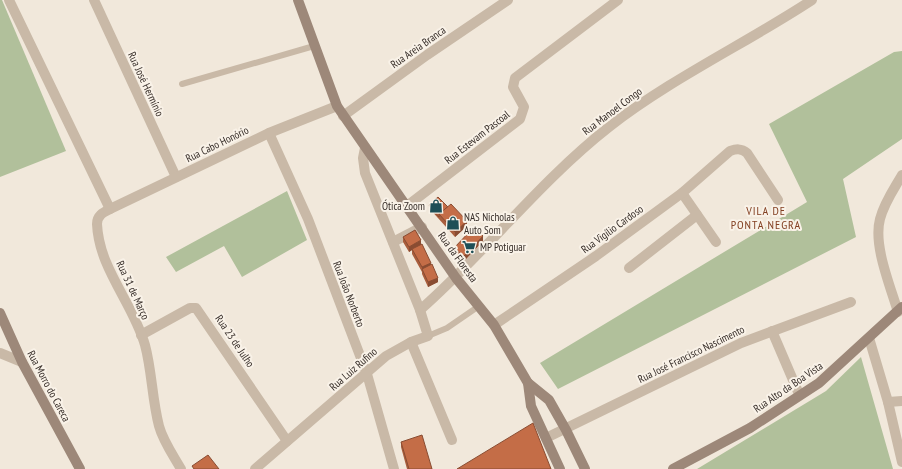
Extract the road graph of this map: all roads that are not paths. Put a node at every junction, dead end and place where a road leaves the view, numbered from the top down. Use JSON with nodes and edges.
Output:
{"nodes":[{"id":1,"x":9,"y":0,"type":"edge"},
{"id":2,"x":94,"y":0,"type":"edge"},
{"id":3,"x":298,"y":0,"type":"edge"},
{"id":4,"x":508,"y":0,"type":"edge"},
{"id":5,"x":618,"y":0,"type":"edge"},
{"id":6,"x":812,"y":0,"type":"edge"},
{"id":7,"x":314,"y":46,"type":"junction"},
{"id":8,"x":182,"y":84,"type":"dead end"},
{"id":9,"x":336,"y":106,"type":"junction"},
{"id":10,"x":343,"y":116,"type":"junction"},
{"id":11,"x":269,"y":133,"type":"junction"},
{"id":12,"x":365,"y":148,"type":"junction"},
{"id":13,"x":902,"y":175,"type":"edge"},
{"id":14,"x":176,"y":177,"type":"junction"},
{"id":15,"x":682,"y":193,"type":"junction"},
{"id":16,"x":778,"y":200,"type":"dead end"},
{"id":17,"x":407,"y":206,"type":"junction"},
{"id":18,"x":110,"y":209,"type":"junction"},
{"id":19,"x":697,"y":215,"type":"junction"},
{"id":20,"x":422,"y":228,"type":"junction"},
{"id":21,"x":393,"y":242,"type":"junction"},
{"id":22,"x":716,"y":242,"type":"dead end"},
{"id":23,"x":629,"y":268,"type":"dead end"},
{"id":24,"x":456,"y":278,"type":"junction"},
{"id":25,"x":851,"y":302,"type":"dead end"},
{"id":26,"x":479,"y":306,"type":"junction"},
{"id":27,"x":900,"y":309,"type":"edge"},
{"id":28,"x":420,"y":310,"type":"junction"},
{"id":29,"x":0,"y":313,"type":"edge"},
{"id":30,"x":494,"y":325,"type":"junction"},
{"id":31,"x":772,"y":331,"type":"junction"},
{"id":32,"x":141,"y":335,"type":"junction"},
{"id":33,"x":428,"y":336,"type":"junction"},
{"id":34,"x":869,"y":338,"type":"junction"},
{"id":35,"x":411,"y":342,"type":"junction"},
{"id":36,"x":0,"y":353,"type":"edge"},
{"id":37,"x":22,"y":362,"type":"junction"},
{"id":38,"x":367,"y":374,"type":"junction"},
{"id":39,"x":528,"y":383,"type":"junction"},
{"id":40,"x":799,"y":394,"type":"junction"},
{"id":41,"x":902,"y":401,"type":"edge"},
{"id":42,"x":888,"y":402,"type":"junction"},
{"id":43,"x":566,"y":430,"type":"junction"},
{"id":44,"x":546,"y":438,"type":"junction"},
{"id":45,"x":452,"y":440,"type":"dead end"},
{"id":46,"x":287,"y":441,"type":"junction"},
{"id":47,"x":902,"y":462,"type":"edge"},
{"id":48,"x":80,"y":469,"type":"edge"},
{"id":49,"x":181,"y":469,"type":"edge"},
{"id":50,"x":255,"y":469,"type":"edge"},
{"id":51,"x":394,"y":469,"type":"edge"},
{"id":52,"x":560,"y":469,"type":"edge"},
{"id":53,"x":585,"y":469,"type":"edge"},
{"id":54,"x":673,"y":469,"type":"edge"}],
"edges":[{"from":1,"to":18,"type":"street"},
{"from":2,"to":14,"type":"street","name":"Rua José Hermínio"},
{"from":3,"to":7,"type":"street","name":"Rua da Floresta"},
{"from":4,"to":10,"type":"street","name":"Rua Areia Branca"},
{"from":5,"to":17,"type":"street","name":"Rua Estevam Pascoal"},
{"from":6,"to":24,"type":"street","name":"Rua Manoel Congo"},
{"from":7,"to":8,"type":"lane"},
{"from":7,"to":9,"type":"street","name":"Rua da Floresta"},
{"from":9,"to":10,"type":"street","name":"Rua da Floresta"},
{"from":9,"to":11,"type":"street","name":"Rua Cabo Honório"},
{"from":10,"to":12,"type":"street","name":"Rua da Floresta"},
{"from":11,"to":14,"type":"street","name":"Rua Cabo Honório"},
{"from":11,"to":38,"type":"street","name":"Rua João Norberto"},
{"from":12,"to":17,"type":"street","name":"Rua da Floresta"},
{"from":12,"to":21,"type":"street"},
{"from":13,"to":27,"type":"street"},
{"from":14,"to":18,"type":"street","name":"Rua Cabo Honório"},
{"from":15,"to":16,"type":"street","name":"Rua Vigílio Cardoso"},
{"from":15,"to":19,"type":"street"},
{"from":15,"to":30,"type":"street","name":"Rua Vigílio Cardoso"},
{"from":17,"to":20,"type":"street","name":"Rua da Floresta"},
{"from":18,"to":32,"type":"street","name":"Rua 31 de Março"},
{"from":19,"to":22,"type":"street"},
{"from":19,"to":23,"type":"street"},
{"from":20,"to":21,"type":"street"},
{"from":20,"to":24,"type":"street","name":"Rua da Floresta"},
{"from":21,"to":28,"type":"street"},
{"from":24,"to":26,"type":"street","name":"Rua da Floresta"},
{"from":24,"to":28,"type":"street","name":"Rua Manoel Congo"},
{"from":25,"to":31,"type":"street","name":"Rua José Francisco Nascimento"},
{"from":26,"to":30,"type":"street","name":"Rua da Floresta"},
{"from":26,"to":33,"type":"lane","name":"Rua Luiz Rufino"},
{"from":27,"to":34,"type":"street","name":"Rua Alto da Boa Vista"},
{"from":28,"to":33,"type":"street"},
{"from":29,"to":37,"type":"street","name":"Rua Morro do Careca"},
{"from":30,"to":39,"type":"street","name":"Rua da Floresta"},
{"from":31,"to":40,"type":"street"},
{"from":31,"to":43,"type":"street","name":"Rua José Francisco Nascimento"},
{"from":32,"to":46,"type":"street","name":"Rua 23 de Julho"},
{"from":32,"to":49,"type":"street","name":"Rua 31 de Março"},
{"from":33,"to":35,"type":"street","name":"Rua Luiz Rufino"},
{"from":34,"to":40,"type":"street","name":"Rua Alto da Boa Vista"},
{"from":34,"to":42,"type":"street"},
{"from":35,"to":38,"type":"street","name":"Rua Luiz Rufino"},
{"from":35,"to":45,"type":"street"},
{"from":36,"to":37,"type":"street"},
{"from":37,"to":48,"type":"street","name":"Rua Morro do Careca"},
{"from":38,"to":46,"type":"street","name":"Rua Luiz Rufino"},
{"from":38,"to":51,"type":"street","name":"Rua João Norberto"},
{"from":39,"to":43,"type":"street","name":"Rua da Floresta"},
{"from":39,"to":44,"type":"street","name":"Rua da Floresta"},
{"from":40,"to":54,"type":"street","name":"Rua Alto da Boa Vista"},
{"from":41,"to":42,"type":"street"},
{"from":42,"to":47,"type":"street"},
{"from":43,"to":44,"type":"street","name":"Rua José Francisco Nascimento"},
{"from":43,"to":53,"type":"street","name":"Rua da Floresta"},
{"from":44,"to":52,"type":"street","name":"Rua da Floresta"},
{"from":46,"to":50,"type":"street","name":"Rua Luiz Rufino"}]}
